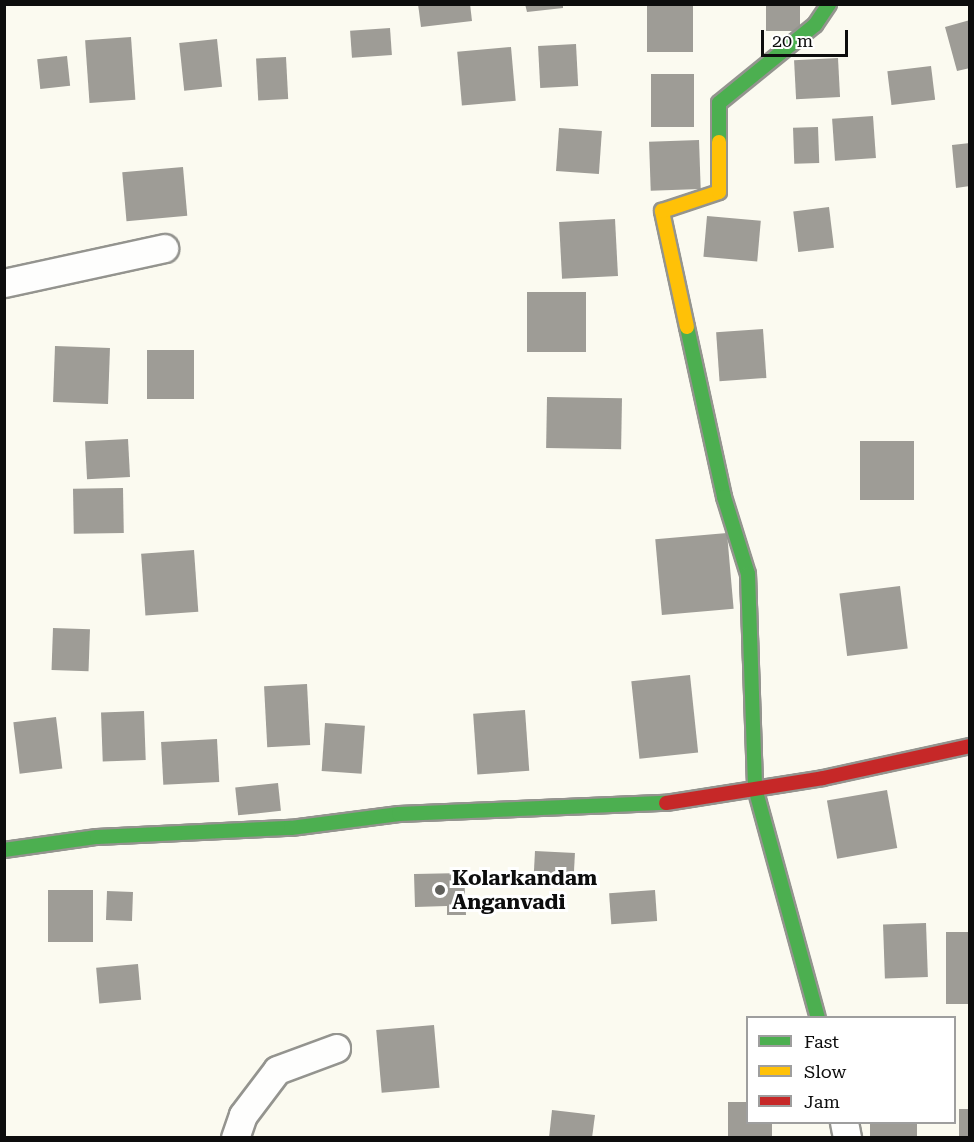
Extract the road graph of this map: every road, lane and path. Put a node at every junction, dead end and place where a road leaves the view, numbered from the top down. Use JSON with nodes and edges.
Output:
{"nodes":[{"id":1,"x":829,"y":4,"type":"edge"},
{"id":2,"x":164,"y":248,"type":"dead end"},
{"id":3,"x":4,"y":283,"type":"edge"},
{"id":4,"x":969,"y":746,"type":"edge"},
{"id":5,"x":755,"y":788,"type":"junction"},
{"id":6,"x":4,"y":850,"type":"edge"},
{"id":7,"x":818,"y":1016,"type":"edge"},
{"id":8,"x":336,"y":1048,"type":"dead end"},
{"id":9,"x":235,"y":1137,"type":"edge"}],
"edges":[{"from":1,"to":5,"type":"street"},
{"from":2,"to":3,"type":"street"},
{"from":4,"to":5,"type":"street"},
{"from":5,"to":6,"type":"street"},
{"from":5,"to":7,"type":"street"},
{"from":8,"to":9,"type":"street"}]}
